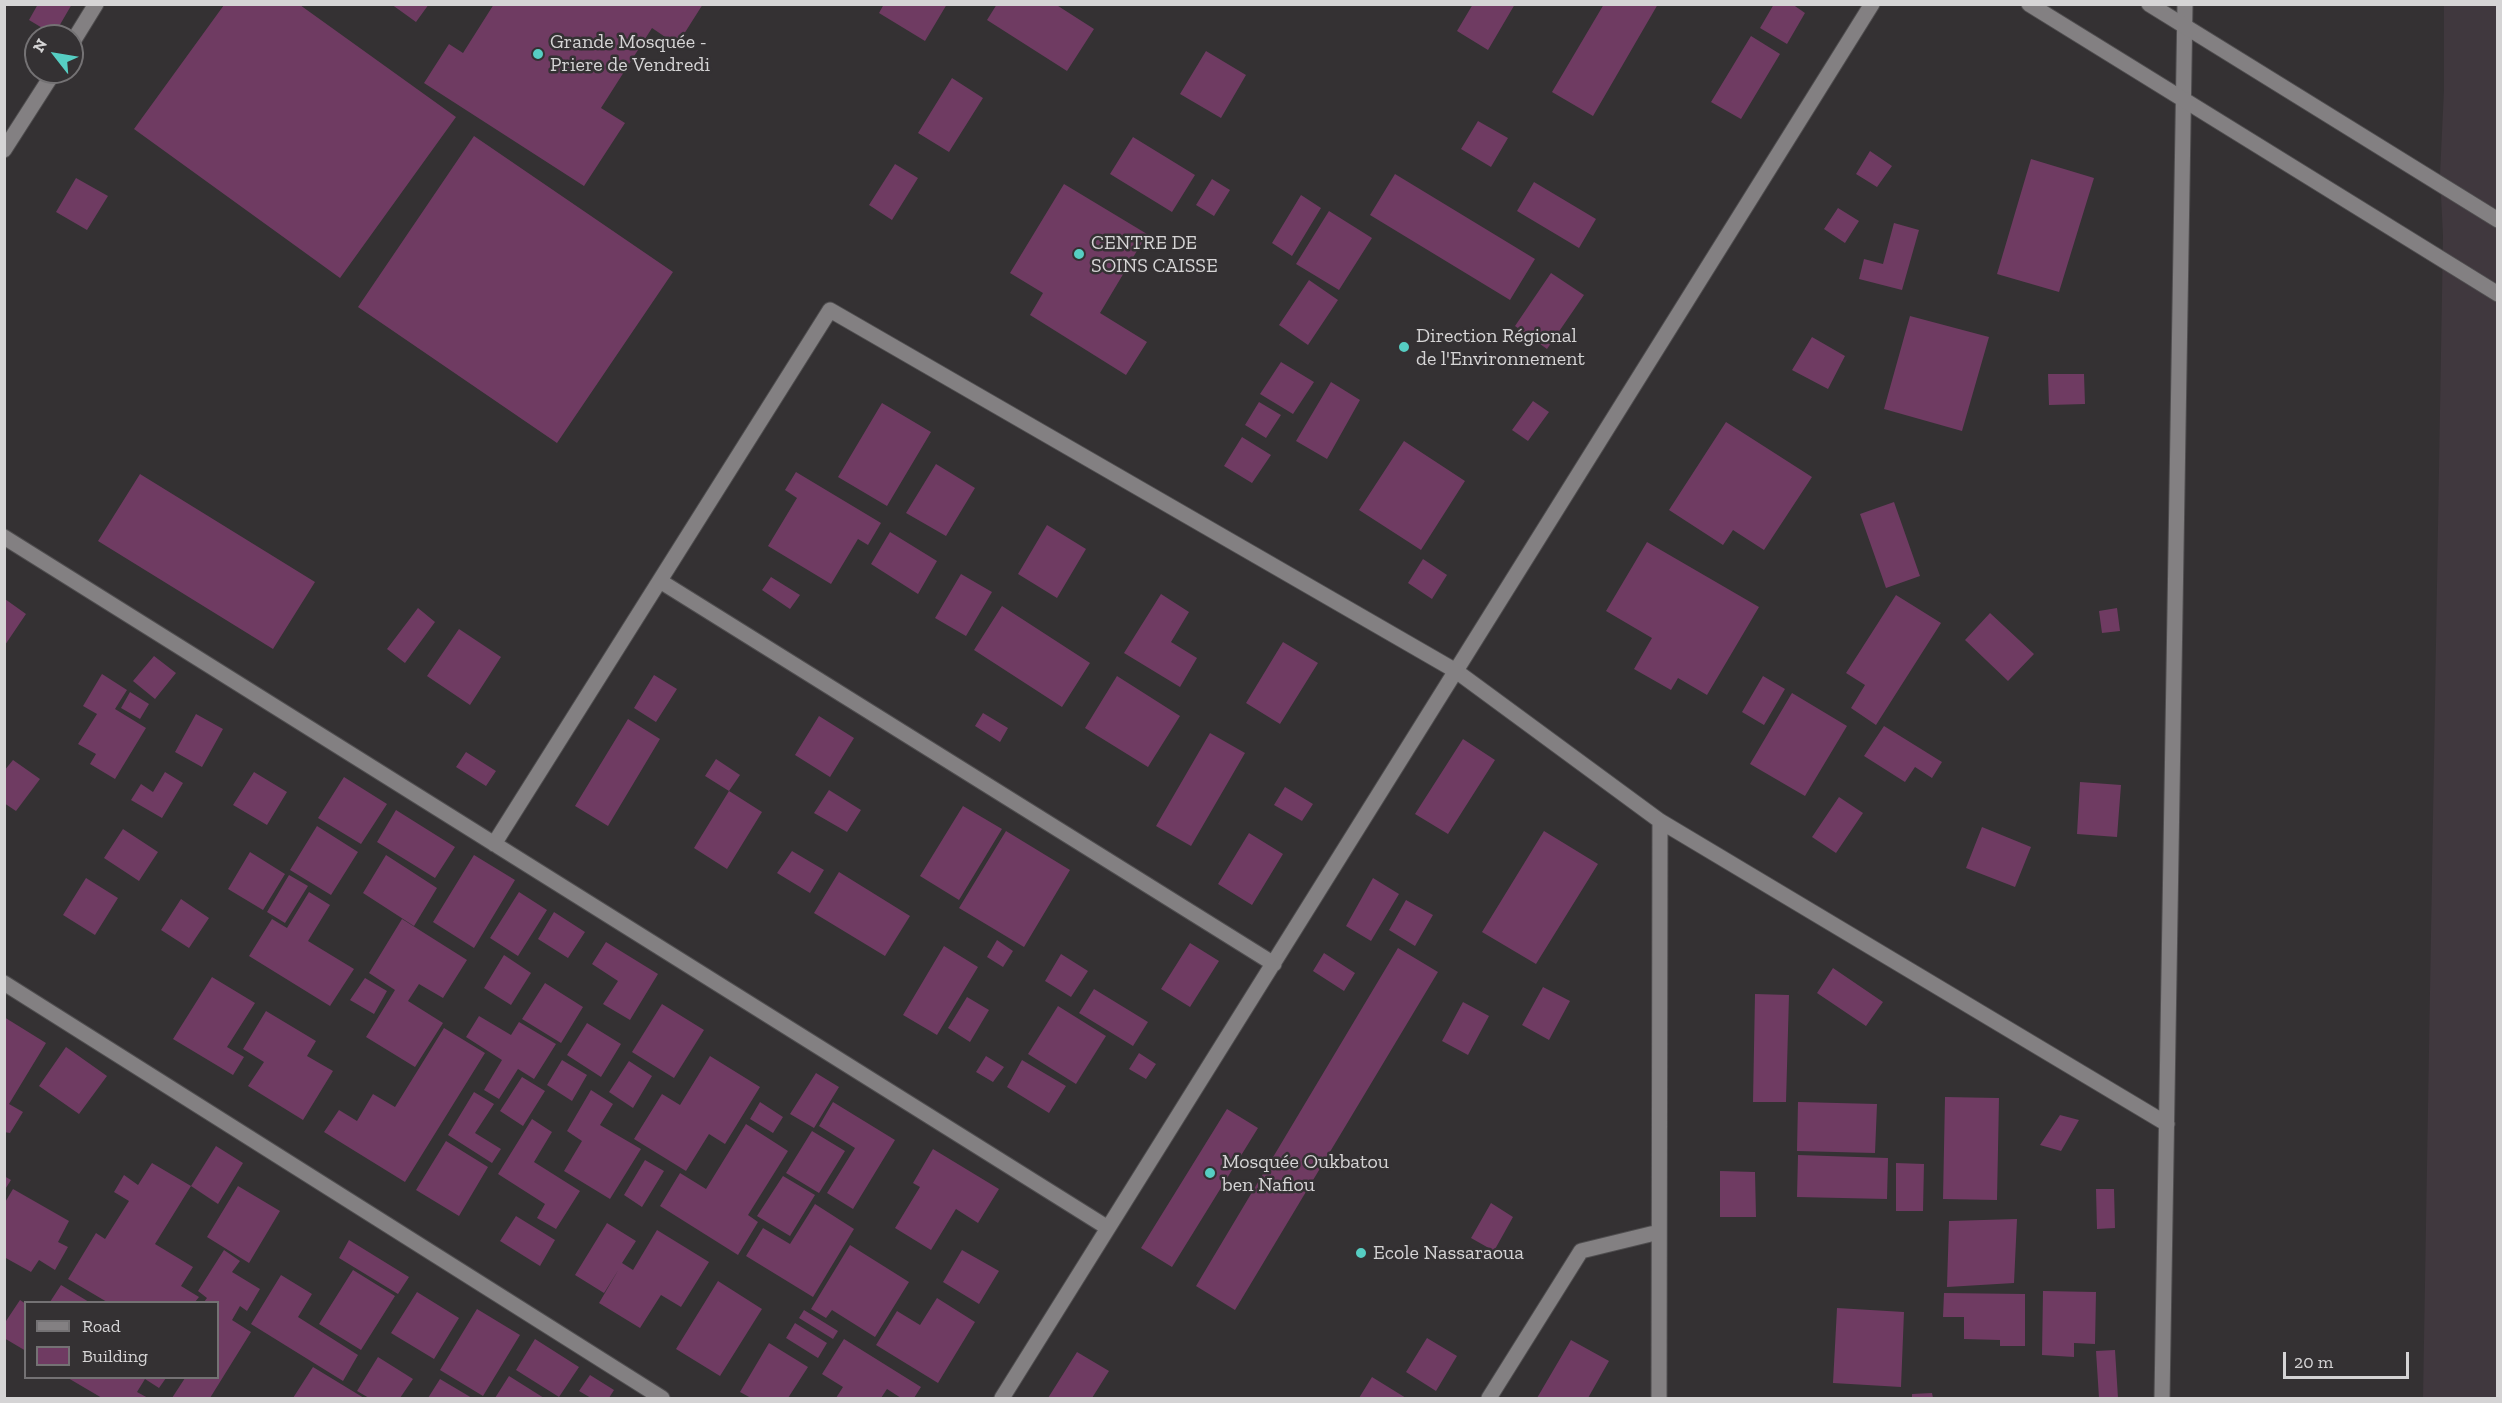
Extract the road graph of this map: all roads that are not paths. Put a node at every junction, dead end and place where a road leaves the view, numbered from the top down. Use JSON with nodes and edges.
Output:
{"nodes":[{"id":1,"x":96,"y":4,"type":"edge"},
{"id":2,"x":1872,"y":4,"type":"edge"},
{"id":3,"x":2029,"y":4,"type":"edge"},
{"id":4,"x":2149,"y":4,"type":"edge"},
{"id":5,"x":2185,"y":4,"type":"edge"},
{"id":6,"x":84,"y":24,"type":"edge"},
{"id":7,"x":2184,"y":26,"type":"junction"},
{"id":8,"x":46,"y":84,"type":"edge"},
{"id":9,"x":2184,"y":99,"type":"junction"},
{"id":10,"x":4,"y":150,"type":"edge"},
{"id":11,"x":2498,"y":220,"type":"edge"},
{"id":12,"x":2498,"y":294,"type":"edge"},
{"id":13,"x":4,"y":537,"type":"edge"},
{"id":14,"x":660,"y":581,"type":"junction"},
{"id":15,"x":1456,"y":671,"type":"junction"},
{"id":16,"x":1660,"y":821,"type":"junction"},
{"id":17,"x":494,"y":844,"type":"junction"},
{"id":18,"x":1274,"y":964,"type":"junction"},
{"id":19,"x":4,"y":983,"type":"edge"},
{"id":20,"x":2167,"y":1124,"type":"junction"},
{"id":21,"x":1108,"y":1228,"type":"junction"},
{"id":22,"x":1659,"y":1232,"type":"junction"},
{"id":23,"x":662,"y":1398,"type":"edge"},
{"id":24,"x":1002,"y":1398,"type":"edge"},
{"id":25,"x":1489,"y":1398,"type":"edge"},
{"id":26,"x":1659,"y":1398,"type":"edge"},
{"id":27,"x":2162,"y":1398,"type":"edge"}],
"edges":[{"from":1,"to":6,"type":"street"},
{"from":2,"to":15,"type":"street"},
{"from":3,"to":9,"type":"street"},
{"from":4,"to":7,"type":"street"},
{"from":5,"to":7,"type":"street"},
{"from":7,"to":9,"type":"street"},
{"from":7,"to":11,"type":"street"},
{"from":8,"to":10,"type":"street"},
{"from":9,"to":12,"type":"street"},
{"from":9,"to":20,"type":"street"},
{"from":13,"to":17,"type":"street"},
{"from":14,"to":15,"type":"street"},
{"from":14,"to":17,"type":"street"},
{"from":14,"to":18,"type":"street"},
{"from":15,"to":16,"type":"street"},
{"from":15,"to":18,"type":"street"},
{"from":16,"to":20,"type":"street"},
{"from":16,"to":22,"type":"street"},
{"from":17,"to":21,"type":"street"},
{"from":18,"to":21,"type":"street"},
{"from":19,"to":23,"type":"street"},
{"from":20,"to":27,"type":"street"},
{"from":21,"to":24,"type":"street"},
{"from":22,"to":25,"type":"street"},
{"from":22,"to":26,"type":"street"}]}
